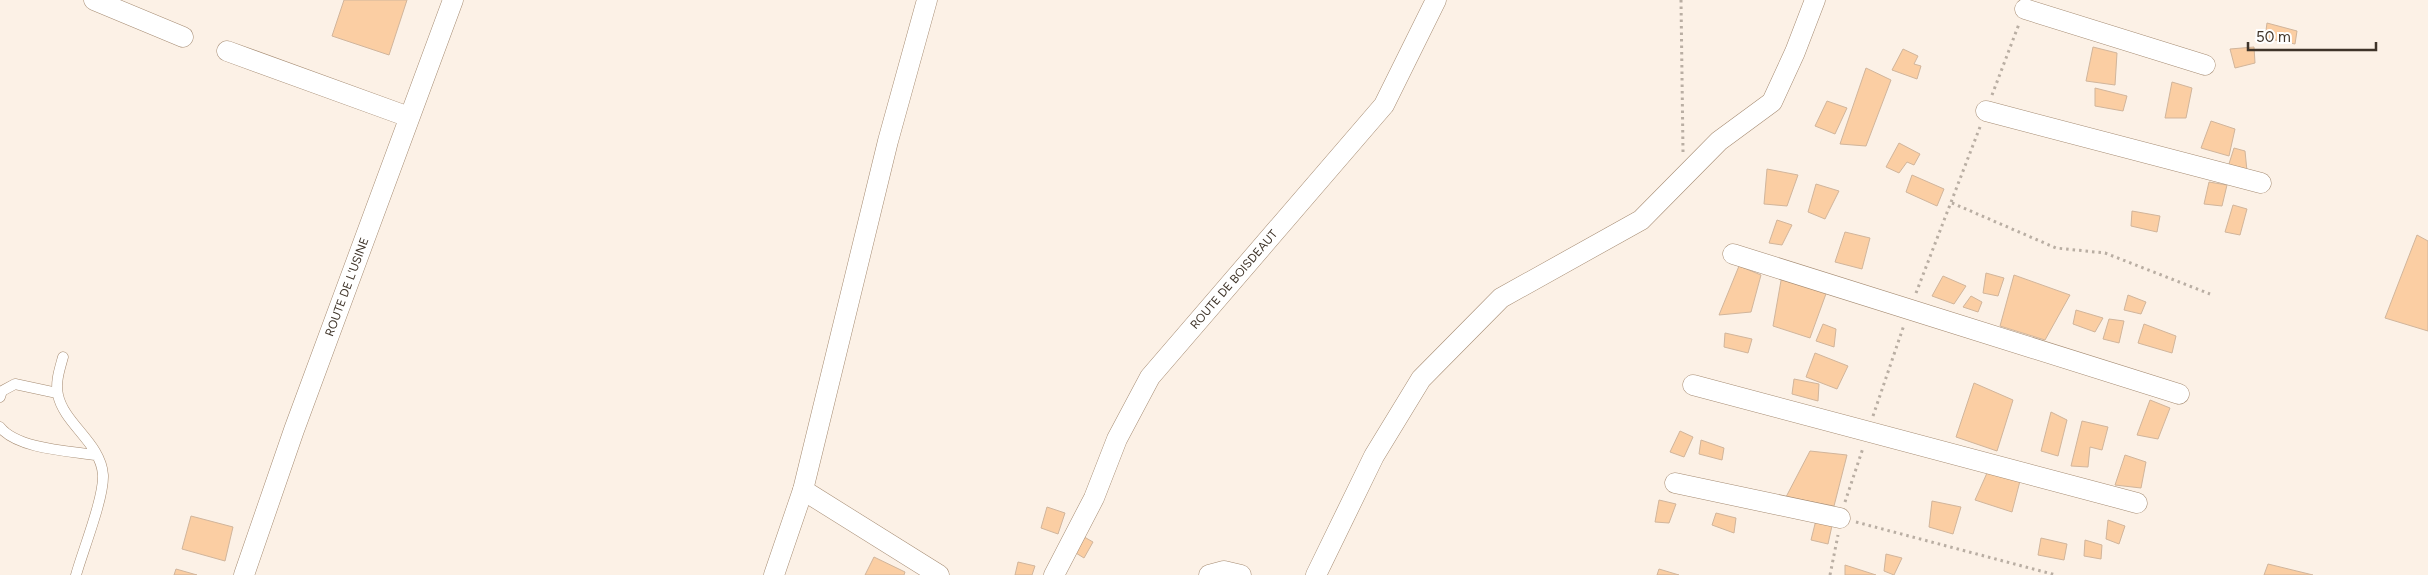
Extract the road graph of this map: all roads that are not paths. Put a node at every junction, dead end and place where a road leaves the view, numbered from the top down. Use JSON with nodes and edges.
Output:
{"nodes":[{"id":1,"x":94,"y":0,"type":"edge"},
{"id":2,"x":453,"y":0,"type":"edge"},
{"id":3,"x":927,"y":0,"type":"edge"},
{"id":4,"x":1436,"y":0,"type":"edge"},
{"id":5,"x":1815,"y":0,"type":"edge"},
{"id":6,"x":2025,"y":9,"type":"road end"},
{"id":7,"x":184,"y":37,"type":"dead end"},
{"id":8,"x":227,"y":51,"type":"dead end"},
{"id":9,"x":2205,"y":65,"type":"dead end"},
{"id":10,"x":1986,"y":111,"type":"road end"},
{"id":11,"x":409,"y":117,"type":"junction"},
{"id":12,"x":2261,"y":183,"type":"dead end"},
{"id":13,"x":1733,"y":254,"type":"dead end"},
{"id":14,"x":63,"y":357,"type":"dead end"},
{"id":15,"x":1693,"y":385,"type":"dead end"},
{"id":16,"x":57,"y":393,"type":"junction"},
{"id":17,"x":2179,"y":394,"type":"dead end"},
{"id":18,"x":0,"y":397,"type":"edge"},
{"id":19,"x":0,"y":427,"type":"edge"},
{"id":20,"x":96,"y":454,"type":"junction"},
{"id":21,"x":1676,"y":483,"type":"dead end"},
{"id":22,"x":803,"y":490,"type":"junction"},
{"id":23,"x":2138,"y":503,"type":"dead end"},
{"id":24,"x":1841,"y":518,"type":"road end"},
{"id":25,"x":76,"y":575,"type":"edge"},
{"id":26,"x":244,"y":575,"type":"edge"},
{"id":27,"x":774,"y":575,"type":"edge"},
{"id":28,"x":939,"y":575,"type":"edge"},
{"id":29,"x":1054,"y":575,"type":"edge"},
{"id":30,"x":1210,"y":575,"type":"edge"},
{"id":31,"x":1241,"y":575,"type":"edge"},
{"id":32,"x":1316,"y":575,"type":"edge"}],
"edges":[{"from":1,"to":7,"type":"street"},
{"from":2,"to":11,"type":"street","name":"ROUTE DE L'USINE"},
{"from":3,"to":22,"type":"street"},
{"from":4,"to":29,"type":"street","name":"ROUTE DE BOISDEAUT"},
{"from":5,"to":32,"type":"street"},
{"from":6,"to":9,"type":"street"},
{"from":8,"to":11,"type":"street"},
{"from":10,"to":12,"type":"street"},
{"from":11,"to":26,"type":"street","name":"ROUTE DE L'USINE"},
{"from":13,"to":17,"type":"street"},
{"from":14,"to":16,"type":"lane"},
{"from":15,"to":23,"type":"street"},
{"from":16,"to":18,"type":"lane"},
{"from":16,"to":20,"type":"lane"},
{"from":19,"to":20,"type":"lane"},
{"from":20,"to":25,"type":"lane"},
{"from":21,"to":24,"type":"street"},
{"from":22,"to":27,"type":"street"},
{"from":22,"to":28,"type":"street"},
{"from":30,"to":31,"type":"street"}]}
